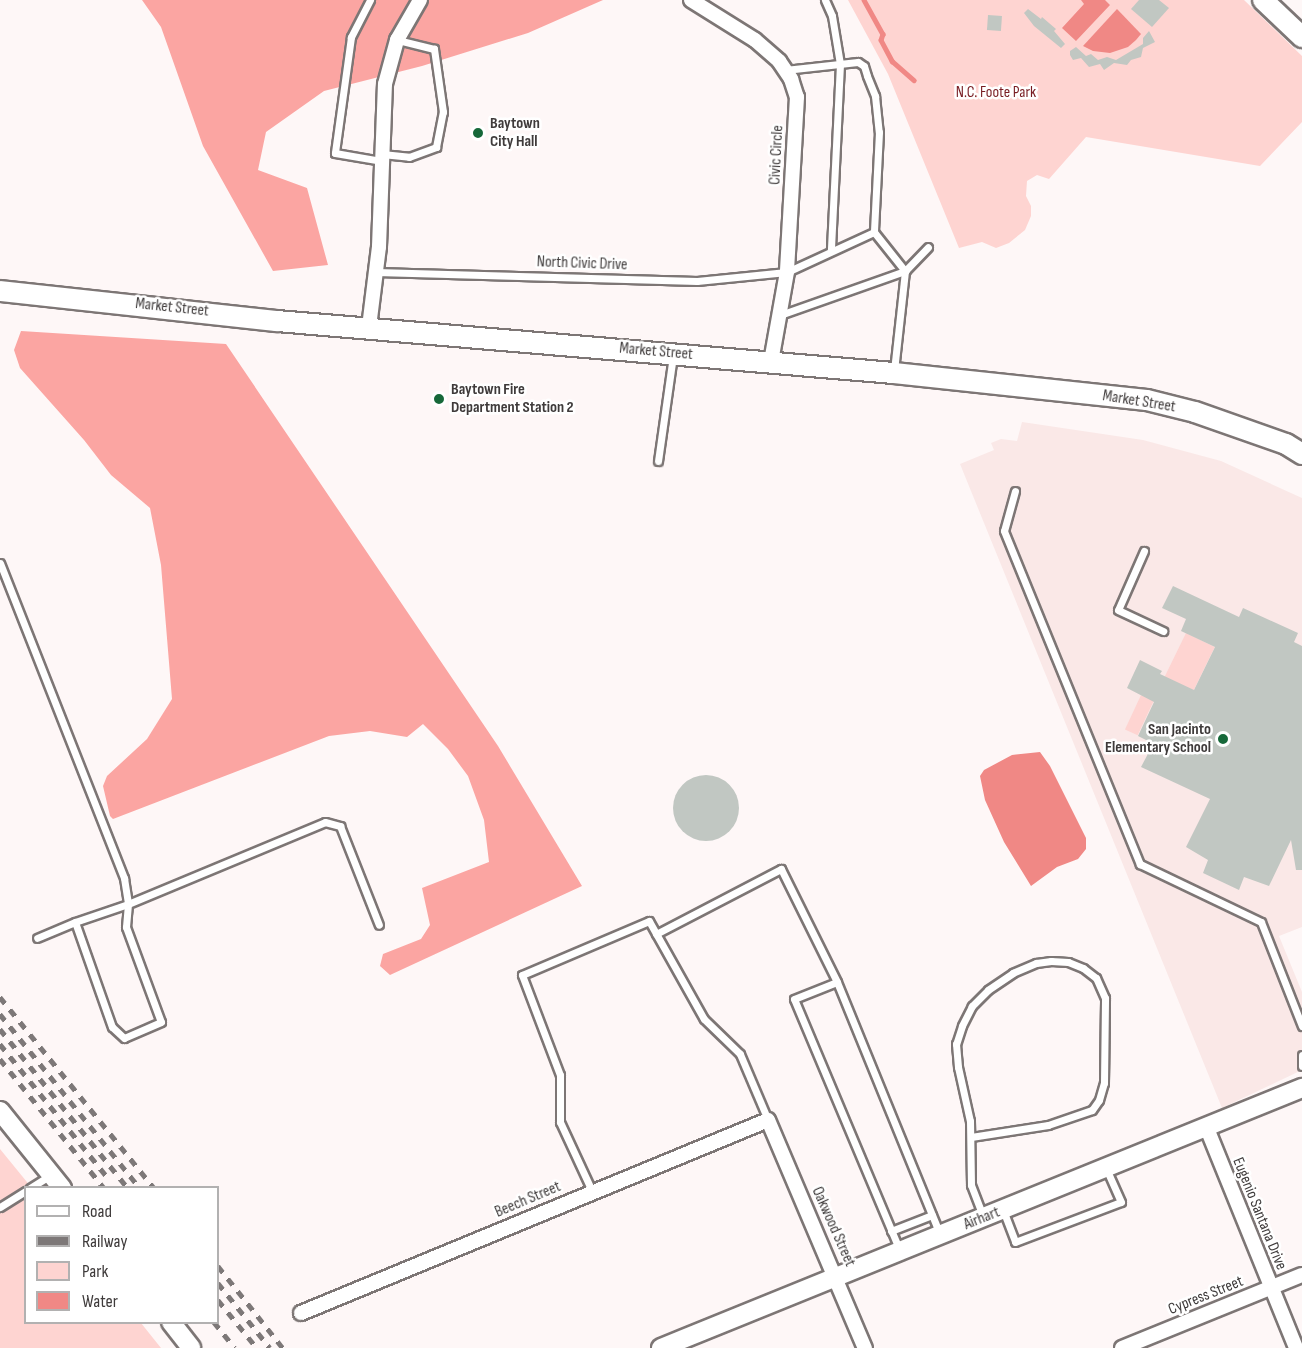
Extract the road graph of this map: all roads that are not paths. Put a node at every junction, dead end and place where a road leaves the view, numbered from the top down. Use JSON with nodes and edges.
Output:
{"nodes":[{"id":1,"x":369,"y":0,"type":"edge"},
{"id":2,"x":420,"y":0,"type":"edge"},
{"id":3,"x":691,"y":0,"type":"edge"},
{"id":4,"x":825,"y":0,"type":"edge"},
{"id":5,"x":1263,"y":0,"type":"edge"},
{"id":6,"x":1302,"y":37,"type":"edge"},
{"id":7,"x":397,"y":40,"type":"junction"},
{"id":8,"x":840,"y":64,"type":"junction"},
{"id":9,"x":785,"y":70,"type":"junction"},
{"id":10,"x":382,"y":158,"type":"junction"},
{"id":11,"x":874,"y":232,"type":"junction"},
{"id":12,"x":928,"y":247,"type":"dead end"},
{"id":13,"x":831,"y":251,"type":"junction"},
{"id":14,"x":905,"y":271,"type":"junction"},
{"id":15,"x":376,"y":272,"type":"junction"},
{"id":16,"x":788,"y":272,"type":"junction"},
{"id":17,"x":0,"y":291,"type":"edge"},
{"id":18,"x":780,"y":315,"type":"junction"},
{"id":19,"x":369,"y":327,"type":"junction"},
{"id":20,"x":674,"y":353,"type":"junction"},
{"id":21,"x":771,"y":362,"type":"junction"},
{"id":22,"x":894,"y":373,"type":"junction"},
{"id":23,"x":1302,"y":454,"type":"edge"},
{"id":24,"x":658,"y":461,"type":"dead end"},
{"id":25,"x":1015,"y":491,"type":"dead end"},
{"id":26,"x":1144,"y":551,"type":"dead end"},
{"id":27,"x":0,"y":563,"type":"edge"},
{"id":28,"x":1163,"y":632,"type":"dead end"},
{"id":29,"x":128,"y":904,"type":"junction"},
{"id":30,"x":75,"y":922,"type":"junction"},
{"id":31,"x":379,"y":925,"type":"dead end"},
{"id":32,"x":656,"y":934,"type":"junction"},
{"id":33,"x":37,"y":938,"type":"dead end"},
{"id":34,"x":837,"y":982,"type":"junction"},
{"id":35,"x":1302,"y":1026,"type":"edge"},
{"id":36,"x":1302,"y":1055,"type":"edge"},
{"id":37,"x":1302,"y":1066,"type":"edge"},
{"id":38,"x":1302,"y":1088,"type":"edge"},
{"id":39,"x":0,"y":1111,"type":"edge"},
{"id":40,"x":768,"y":1120,"type":"junction"},
{"id":41,"x":1206,"y":1126,"type":"junction"},
{"id":42,"x":971,"y":1137,"type":"junction"},
{"id":43,"x":1106,"y":1168,"type":"junction"},
{"id":44,"x":57,"y":1181,"type":"edge"},
{"id":45,"x":38,"y":1186,"type":"edge"},
{"id":46,"x":592,"y":1191,"type":"junction"},
{"id":47,"x":24,"y":1192,"type":"edge"},
{"id":48,"x":0,"y":1207,"type":"edge"},
{"id":49,"x":1003,"y":1210,"type":"junction"},
{"id":50,"x":932,"y":1215,"type":"junction"},
{"id":51,"x":984,"y":1218,"type":"junction"},
{"id":52,"x":891,"y":1231,"type":"junction"},
{"id":53,"x":941,"y":1236,"type":"junction"},
{"id":54,"x":900,"y":1252,"type":"junction"},
{"id":55,"x":1302,"y":1275,"type":"edge"},
{"id":56,"x":837,"y":1278,"type":"junction"},
{"id":57,"x":1271,"y":1287,"type":"junction"},
{"id":58,"x":301,"y":1313,"type":"dead end"},
{"id":59,"x":172,"y":1324,"type":"edge"},
{"id":60,"x":191,"y":1348,"type":"edge"},
{"id":61,"x":661,"y":1348,"type":"edge"},
{"id":62,"x":865,"y":1348,"type":"edge"},
{"id":63,"x":1122,"y":1348,"type":"edge"},
{"id":64,"x":1296,"y":1348,"type":"edge"}],
"edges":[{"from":1,"to":10,"type":"lane"},
{"from":2,"to":7,"type":"street"},
{"from":3,"to":9,"type":"street","name":"Civic Circle"},
{"from":4,"to":8,"type":"lane"},
{"from":5,"to":6,"type":"main road"},
{"from":7,"to":10,"type":"street"},
{"from":7,"to":10,"type":"lane"},
{"from":8,"to":9,"type":"lane"},
{"from":8,"to":11,"type":"lane"},
{"from":8,"to":13,"type":"lane"},
{"from":9,"to":16,"type":"street","name":"Civic Circle"},
{"from":10,"to":15,"type":"street"},
{"from":11,"to":13,"type":"lane"},
{"from":11,"to":14,"type":"lane"},
{"from":12,"to":14,"type":"lane"},
{"from":13,"to":16,"type":"lane"},
{"from":14,"to":18,"type":"lane"},
{"from":14,"to":22,"type":"lane"},
{"from":15,"to":16,"type":"lane","name":"North Civic Drive"},
{"from":15,"to":19,"type":"street"},
{"from":16,"to":18,"type":"street","name":"Civic Circle"},
{"from":17,"to":19,"type":"main road","name":"Market Street"},
{"from":18,"to":21,"type":"street","name":"Civic Circle"},
{"from":19,"to":20,"type":"main road","name":"Market Street"},
{"from":20,"to":21,"type":"main road","name":"Market Street"},
{"from":20,"to":24,"type":"lane"},
{"from":21,"to":22,"type":"main road","name":"Market Street"},
{"from":22,"to":23,"type":"main road","name":"Market Street"},
{"from":25,"to":35,"type":"lane"},
{"from":26,"to":28,"type":"lane"},
{"from":27,"to":29,"type":"lane"},
{"from":29,"to":30,"type":"lane"},
{"from":29,"to":30,"type":"lane"},
{"from":29,"to":31,"type":"lane"},
{"from":30,"to":33,"type":"lane"},
{"from":32,"to":34,"type":"lane"},
{"from":32,"to":40,"type":"lane"},
{"from":32,"to":46,"type":"lane"},
{"from":34,"to":50,"type":"lane"},
{"from":34,"to":52,"type":"lane"},
{"from":36,"to":37,"type":"lane"},
{"from":38,"to":41,"type":"street","name":"Airhart"},
{"from":39,"to":44,"type":"street"},
{"from":40,"to":46,"type":"street","name":"Beech Street"},
{"from":40,"to":56,"type":"street","name":"Oakwood Street"},
{"from":41,"to":43,"type":"street","name":"Airhart"},
{"from":41,"to":57,"type":"street","name":"Eugenio Santana Drive"},
{"from":42,"to":42,"type":"lane"},
{"from":42,"to":51,"type":"lane"},
{"from":43,"to":49,"type":"street","name":"Airhart"},
{"from":43,"to":49,"type":"lane"},
{"from":44,"to":45,"type":"lane"},
{"from":46,"to":58,"type":"street","name":"Beech Street"},
{"from":47,"to":48,"type":"lane"},
{"from":49,"to":51,"type":"street","name":"Airhart"},
{"from":50,"to":52,"type":"lane"},
{"from":50,"to":53,"type":"lane"},
{"from":51,"to":53,"type":"street","name":"Airhart"},
{"from":52,"to":54,"type":"lane"},
{"from":53,"to":54,"type":"street","name":"Airhart"},
{"from":54,"to":56,"type":"street","name":"Airhart"},
{"from":55,"to":57,"type":"street","name":"Cypress Street"},
{"from":56,"to":61,"type":"street","name":"Airhart"},
{"from":56,"to":62,"type":"street","name":"Oakwood Street"},
{"from":57,"to":63,"type":"street","name":"Cypress Street"},
{"from":57,"to":64,"type":"street","name":"Eugenio Santana Drive"},
{"from":59,"to":60,"type":"street"}]}
